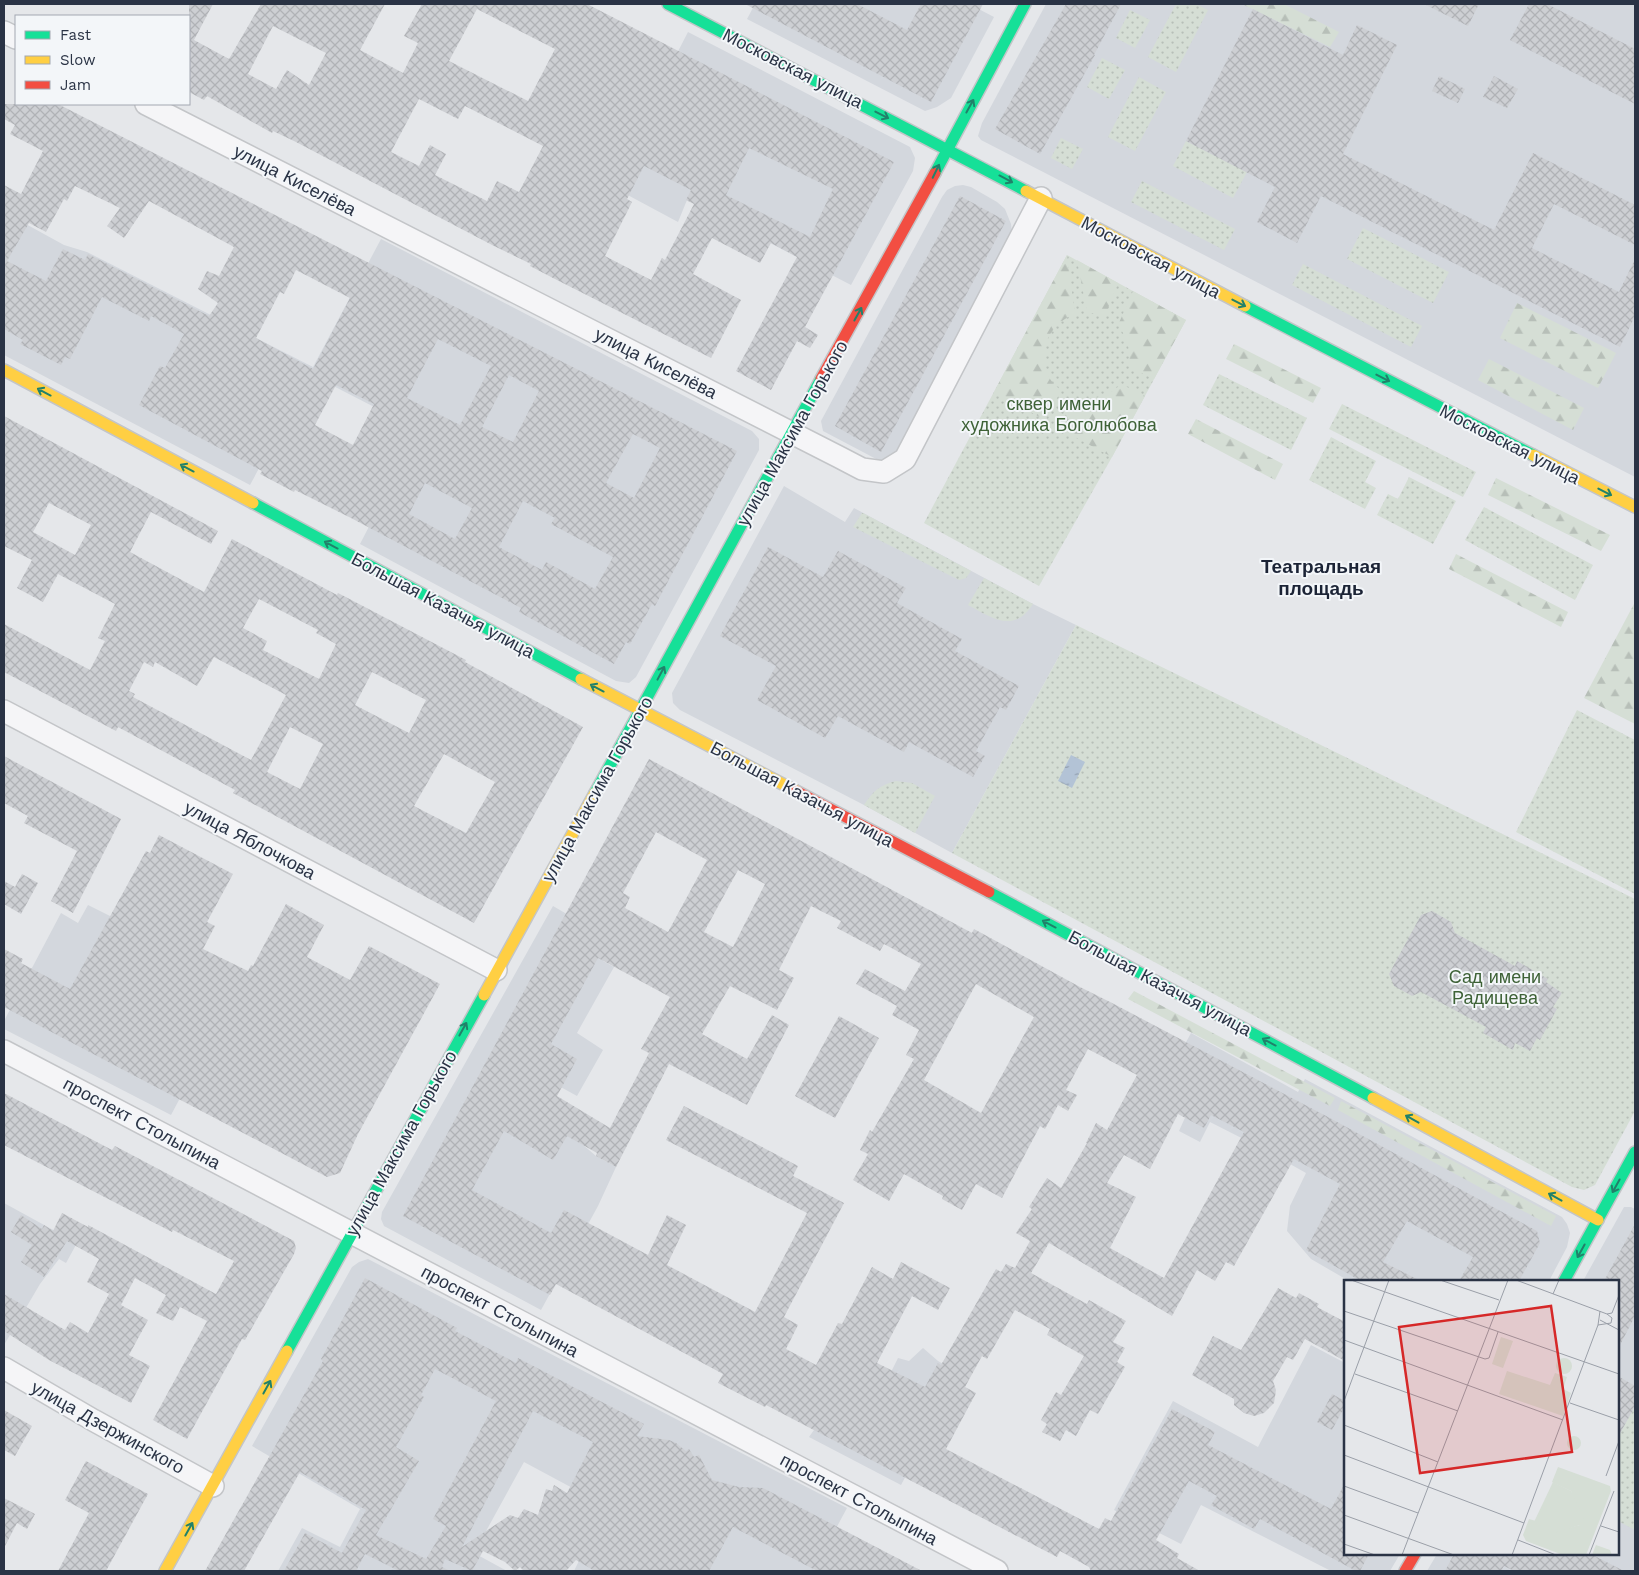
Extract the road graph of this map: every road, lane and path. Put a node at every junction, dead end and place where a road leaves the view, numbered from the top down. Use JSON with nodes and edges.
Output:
{"nodes":[{"id":1,"x":668,"y":4,"type":"edge"},
{"id":2,"x":1025,"y":4,"type":"edge"},
{"id":3,"x":148,"y":105,"type":"edge"},
{"id":4,"x":947,"y":149,"type":"junction"},
{"id":5,"x":1041,"y":198,"type":"junction"},
{"id":6,"x":4,"y":370,"type":"edge"},
{"id":7,"x":791,"y":433,"type":"junction"},
{"id":8,"x":1635,"y":507,"type":"edge"},
{"id":9,"x":641,"y":710,"type":"junction"},
{"id":10,"x":4,"y":711,"type":"edge"},
{"id":11,"x":496,"y":970,"type":"junction"},
{"id":12,"x":4,"y":1051,"type":"edge"},
{"id":13,"x":1635,"y":1152,"type":"edge"},
{"id":14,"x":1598,"y":1220,"type":"junction"},
{"id":15,"x":352,"y":1233,"type":"junction"},
{"id":16,"x":1565,"y":1280,"type":"edge"},
{"id":17,"x":4,"y":1368,"type":"edge"},
{"id":18,"x":213,"y":1486,"type":"junction"},
{"id":19,"x":1413,"y":1555,"type":"edge"},
{"id":20,"x":165,"y":1571,"type":"edge"},
{"id":21,"x":997,"y":1571,"type":"edge"},
{"id":22,"x":1405,"y":1571,"type":"edge"}],
"edges":[{"from":1,"to":4,"type":"street","name":"Московская улица","one_way":true},
{"from":4,"to":2,"type":"street","name":"улица Максима Горького","one_way":true},
{"from":3,"to":7,"type":"street","name":"улица Киселёва"},
{"from":4,"to":5,"type":"street","name":"Московская улица","one_way":true},
{"from":7,"to":4,"type":"street","name":"улица Максима Горького","one_way":true},
{"from":5,"to":7,"type":"street","name":"улица Киселёва"},
{"from":5,"to":8,"type":"street","name":"Московская улица","one_way":true},
{"from":9,"to":6,"type":"street","name":"Большая Казачья улица","one_way":true},
{"from":9,"to":7,"type":"street","name":"улица Максима Горького","one_way":true},
{"from":9,"to":11,"type":"street","name":"улица Максима Горького"},
{"from":14,"to":9,"type":"street","name":"Большая Казачья улица","one_way":true},
{"from":10,"to":11,"type":"street","name":"улица Яблочкова"},
{"from":15,"to":11,"type":"street","name":"улица Максима Горького","one_way":true},
{"from":12,"to":15,"type":"street","name":"проспект Столыпина"},
{"from":13,"to":14,"type":"street","one_way":true},
{"from":14,"to":16,"type":"street","one_way":true},
{"from":18,"to":15,"type":"street","name":"улица Максима Горького","one_way":true},
{"from":15,"to":21,"type":"street","name":"проспект Столыпина"},
{"from":17,"to":18,"type":"street","name":"улица Дзержинского"},
{"from":20,"to":18,"type":"street","name":"улица Максима Горького","one_way":true},
{"from":19,"to":22,"type":"street"}]}
